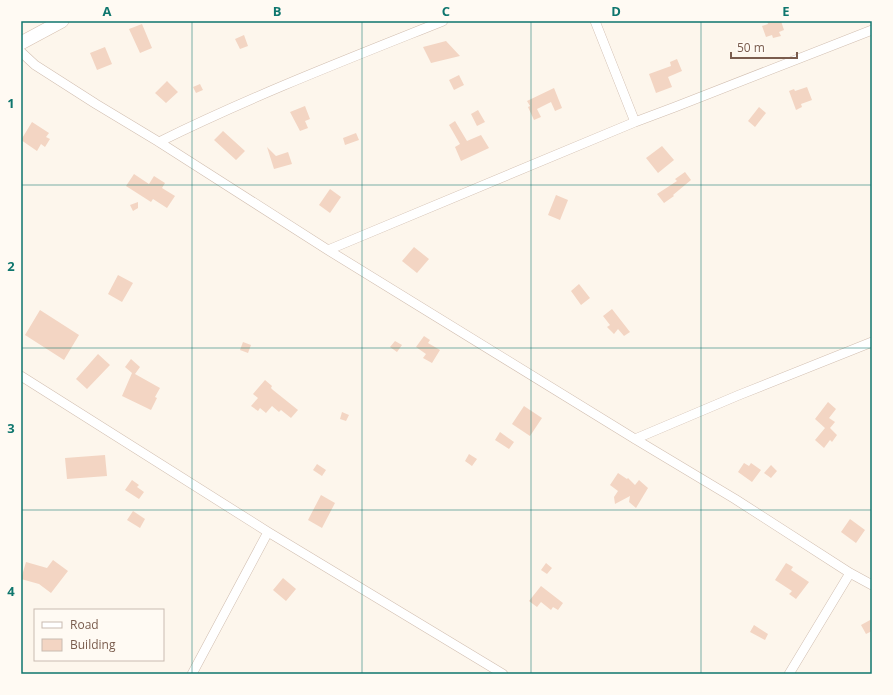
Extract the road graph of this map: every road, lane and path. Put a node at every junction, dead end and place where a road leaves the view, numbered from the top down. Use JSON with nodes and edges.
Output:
{"nodes":[{"id":1,"x":62,"y":21,"type":"edge"},
{"id":2,"x":443,"y":21,"type":"edge"},
{"id":3,"x":595,"y":21,"type":"edge"},
{"id":4,"x":872,"y":30,"type":"edge"},
{"id":5,"x":21,"y":43,"type":"edge"},
{"id":6,"x":21,"y":52,"type":"edge"},
{"id":7,"x":634,"y":122,"type":"junction"},
{"id":8,"x":159,"y":142,"type":"junction"},
{"id":9,"x":328,"y":250,"type":"junction"},
{"id":10,"x":872,"y":342,"type":"edge"},
{"id":11,"x":21,"y":376,"type":"edge"},
{"id":12,"x":635,"y":439,"type":"junction"},
{"id":13,"x":268,"y":532,"type":"junction"},
{"id":14,"x":850,"y":573,"type":"junction"},
{"id":15,"x":872,"y":585,"type":"edge"},
{"id":16,"x":192,"y":674,"type":"edge"},
{"id":17,"x":503,"y":674,"type":"edge"},
{"id":18,"x":789,"y":674,"type":"edge"}],
"edges":[{"from":1,"to":5,"type":"main road"},
{"from":2,"to":8,"type":"street"},
{"from":3,"to":7,"type":"street"},
{"from":4,"to":7,"type":"street"},
{"from":6,"to":8,"type":"street"},
{"from":7,"to":9,"type":"street"},
{"from":8,"to":9,"type":"street"},
{"from":9,"to":12,"type":"street"},
{"from":10,"to":12,"type":"street"},
{"from":11,"to":13,"type":"street"},
{"from":12,"to":14,"type":"street"},
{"from":13,"to":16,"type":"street"},
{"from":13,"to":17,"type":"street"},
{"from":14,"to":15,"type":"street"},
{"from":14,"to":18,"type":"street"}]}
